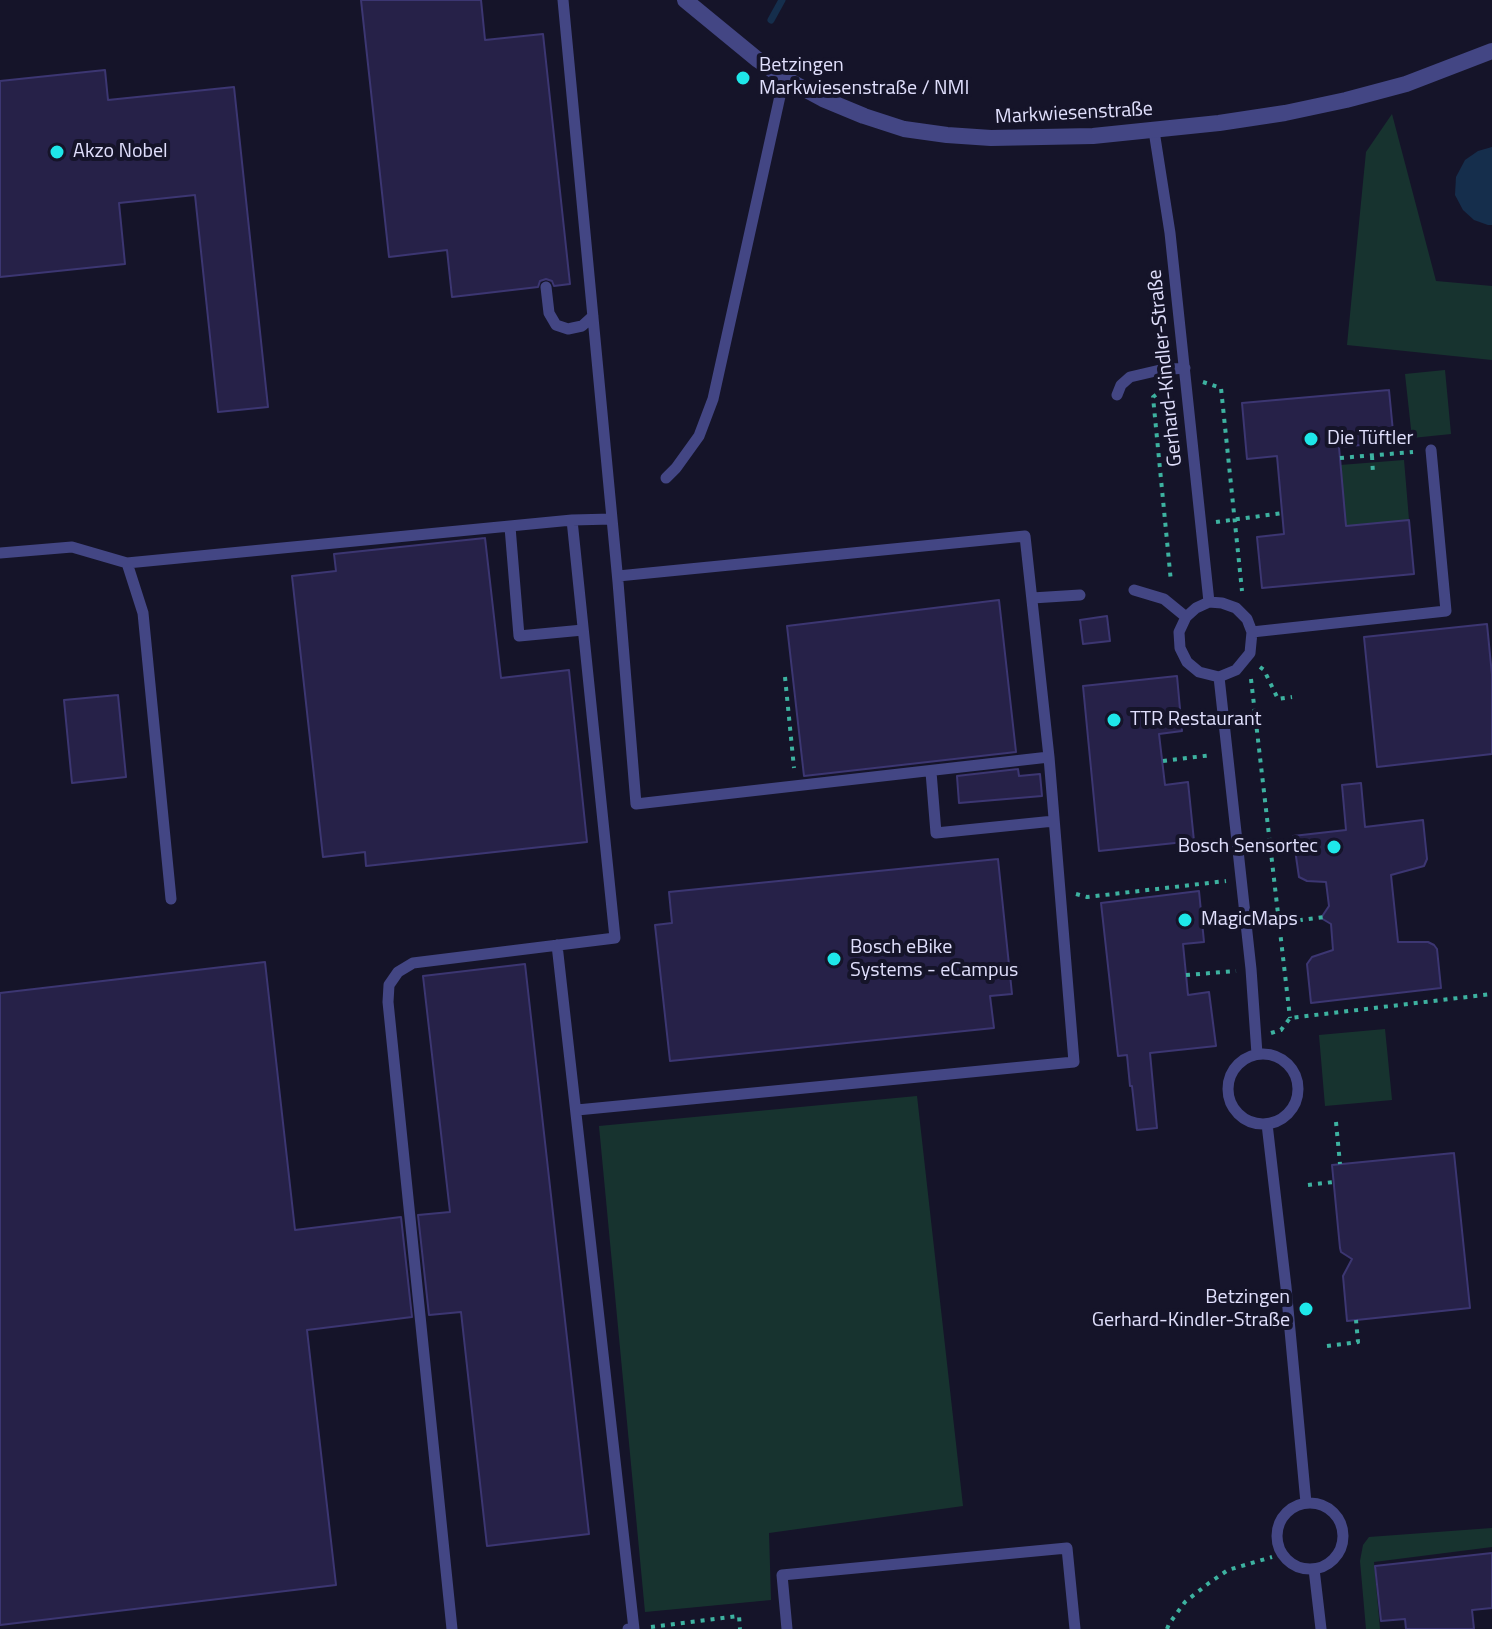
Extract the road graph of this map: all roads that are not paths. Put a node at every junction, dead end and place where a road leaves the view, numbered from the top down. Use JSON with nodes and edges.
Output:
{"nodes":[{"id":1,"x":563,"y":0,"type":"edge"},
{"id":2,"x":685,"y":0,"type":"edge"},
{"id":3,"x":1492,"y":51,"type":"edge"},
{"id":4,"x":784,"y":78,"type":"junction"},
{"id":5,"x":1154,"y":131,"type":"junction"},
{"id":6,"x":546,"y":287,"type":"dead end"},
{"id":7,"x":593,"y":316,"type":"junction"},
{"id":8,"x":1185,"y":368,"type":"junction"},
{"id":9,"x":1117,"y":395,"type":"dead end"},
{"id":10,"x":1431,"y":450,"type":"road end"},
{"id":11,"x":666,"y":478,"type":"dead end"},
{"id":12,"x":612,"y":519,"type":"junction"},
{"id":13,"x":572,"y":520,"type":"junction"},
{"id":14,"x":510,"y":527,"type":"junction"},
{"id":15,"x":0,"y":553,"type":"edge"},
{"id":16,"x":127,"y":563,"type":"junction"},
{"id":17,"x":618,"y":576,"type":"junction"},
{"id":18,"x":1134,"y":590,"type":"dead end"},
{"id":19,"x":1080,"y":595,"type":"dead end"},
{"id":20,"x":1032,"y":598,"type":"junction"},
{"id":21,"x":1209,"y":602,"type":"junction"},
{"id":22,"x":1186,"y":617,"type":"junction"},
{"id":23,"x":583,"y":630,"type":"junction"},
{"id":24,"x":1252,"y":632,"type":"junction"},
{"id":25,"x":1219,"y":677,"type":"junction"},
{"id":26,"x":1049,"y":757,"type":"junction"},
{"id":27,"x":931,"y":772,"type":"junction"},
{"id":28,"x":1054,"y":821,"type":"junction"},
{"id":29,"x":171,"y":899,"type":"dead end"},
{"id":30,"x":557,"y":945,"type":"junction"},
{"id":31,"x":1257,"y":1054,"type":"junction"},
{"id":32,"x":577,"y":1110,"type":"junction"},
{"id":33,"x":1267,"y":1124,"type":"junction"},
{"id":34,"x":1306,"y":1503,"type":"junction"},
{"id":35,"x":1314,"y":1569,"type":"junction"},
{"id":36,"x":452,"y":1629,"type":"edge"},
{"id":37,"x":628,"y":1629,"type":"edge"},
{"id":38,"x":634,"y":1629,"type":"edge"},
{"id":39,"x":787,"y":1629,"type":"edge"},
{"id":40,"x":1075,"y":1629,"type":"edge"},
{"id":41,"x":1321,"y":1629,"type":"edge"}],
"edges":[{"from":1,"to":7,"type":"lane"},
{"from":2,"to":4,"type":"street","name":"Markwiesenstraße"},
{"from":3,"to":5,"type":"street","name":"Markwiesenstraße"},
{"from":4,"to":5,"type":"street","name":"Markwiesenstraße"},
{"from":4,"to":11,"type":"lane"},
{"from":5,"to":8,"type":"lane","name":"Gerhard-Kindler-Straße"},
{"from":6,"to":7,"type":"lane"},
{"from":7,"to":12,"type":"lane"},
{"from":8,"to":9,"type":"lane"},
{"from":8,"to":21,"type":"lane","name":"Gerhard-Kindler-Straße"},
{"from":10,"to":24,"type":"lane"},
{"from":12,"to":13,"type":"lane"},
{"from":12,"to":17,"type":"lane"},
{"from":13,"to":14,"type":"lane"},
{"from":13,"to":23,"type":"lane"},
{"from":14,"to":16,"type":"lane"},
{"from":14,"to":23,"type":"lane"},
{"from":15,"to":16,"type":"lane"},
{"from":16,"to":29,"type":"lane"},
{"from":17,"to":20,"type":"lane"},
{"from":17,"to":27,"type":"lane"},
{"from":18,"to":22,"type":"lane"},
{"from":19,"to":20,"type":"lane"},
{"from":20,"to":26,"type":"lane"},
{"from":21,"to":22,"type":"lane"},
{"from":21,"to":24,"type":"lane"},
{"from":22,"to":25,"type":"lane"},
{"from":23,"to":30,"type":"lane"},
{"from":24,"to":25,"type":"lane"},
{"from":25,"to":31,"type":"lane"},
{"from":26,"to":27,"type":"lane"},
{"from":26,"to":28,"type":"lane"},
{"from":27,"to":28,"type":"lane"},
{"from":28,"to":32,"type":"lane"},
{"from":30,"to":32,"type":"lane"},
{"from":30,"to":36,"type":"lane"},
{"from":31,"to":33,"type":"lane"},
{"from":31,"to":33,"type":"lane"},
{"from":32,"to":38,"type":"lane"},
{"from":33,"to":34,"type":"lane"},
{"from":34,"to":35,"type":"lane"},
{"from":34,"to":35,"type":"lane"},
{"from":35,"to":41,"type":"lane"},
{"from":37,"to":38,"type":"lane"},
{"from":39,"to":40,"type":"lane"}]}
